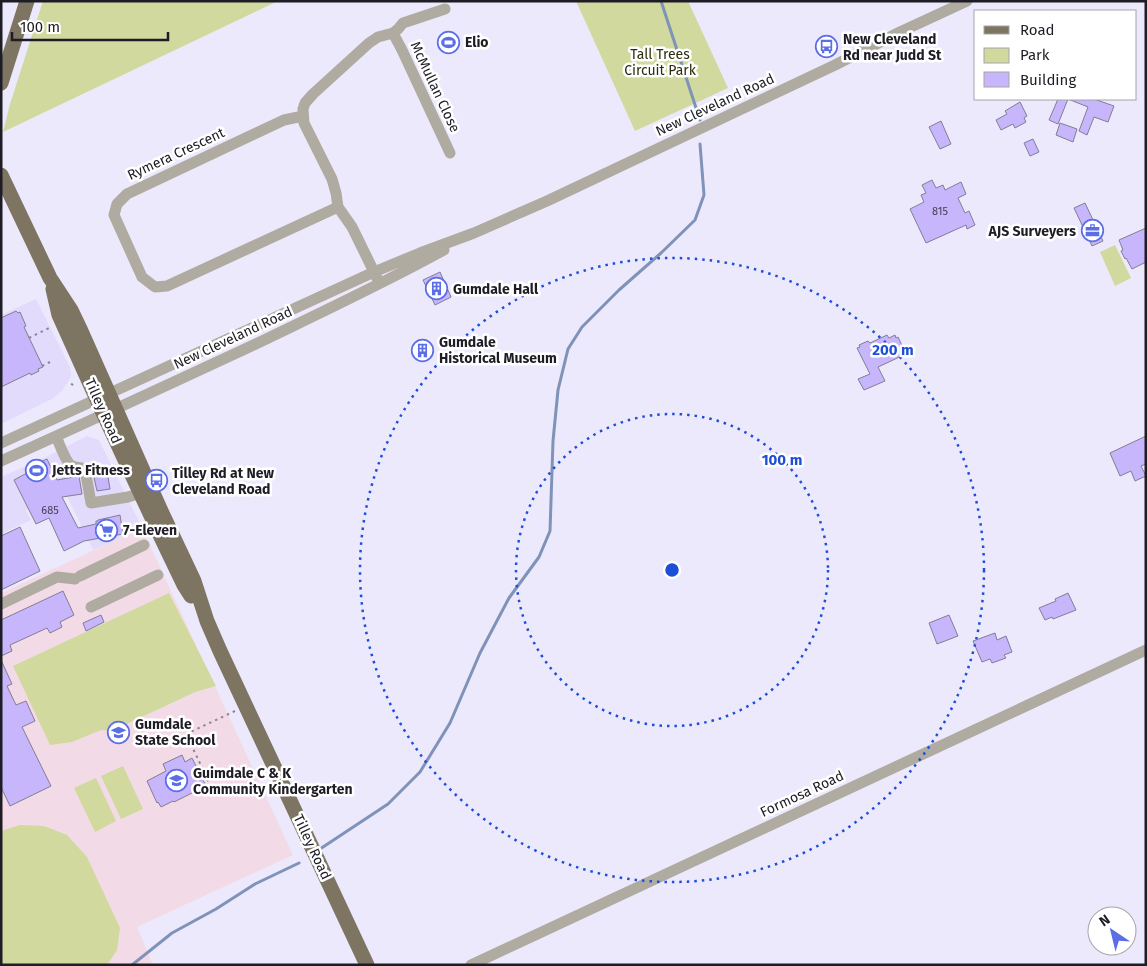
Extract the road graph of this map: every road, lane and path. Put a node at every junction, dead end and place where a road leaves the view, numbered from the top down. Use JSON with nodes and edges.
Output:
{"nodes":[{"id":1,"x":27,"y":1,"type":"edge"},
{"id":2,"x":965,"y":2,"type":"edge"},
{"id":3,"x":445,"y":9,"type":"dead end"},
{"id":4,"x":393,"y":33,"type":"junction"},
{"id":5,"x":1,"y":83,"type":"edge"},
{"id":6,"x":303,"y":116,"type":"junction"},
{"id":7,"x":450,"y":153,"type":"dead end"},
{"id":8,"x":1,"y":175,"type":"edge"},
{"id":9,"x":338,"y":207,"type":"junction"},
{"id":10,"x":474,"y":234,"type":"junction"},
{"id":11,"x":374,"y":272,"type":"junction"},
{"id":12,"x":380,"y":285,"type":"junction"},
{"id":13,"x":56,"y":325,"type":"dead end"},
{"id":14,"x":29,"y":338,"type":"dead end"},
{"id":15,"x":50,"y":362,"type":"dead end"},
{"id":16,"x":42,"y":366,"type":"dead end"},
{"id":17,"x":71,"y":384,"type":"dead end"},
{"id":18,"x":76,"y":386,"type":"dead end"},
{"id":19,"x":103,"y":396,"type":"junction"},
{"id":20,"x":110,"y":412,"type":"junction"},
{"id":21,"x":56,"y":436,"type":"junction"},
{"id":22,"x":1,"y":443,"type":"edge"},
{"id":23,"x":1,"y":461,"type":"edge"},
{"id":24,"x":141,"y":493,"type":"junction"},
{"id":25,"x":144,"y":545,"type":"dead end"},
{"id":26,"x":158,"y":575,"type":"dead end"},
{"id":27,"x":1,"y":604,"type":"edge"},
{"id":28,"x":92,"y":607,"type":"dead end"},
{"id":29,"x":207,"y":621,"type":"junction"},
{"id":30,"x":1146,"y":650,"type":"edge"},
{"id":31,"x":234,"y":711,"type":"dead end"},
{"id":32,"x":207,"y":781,"type":"dead end"},
{"id":33,"x":367,"y":965,"type":"edge"},
{"id":34,"x":471,"y":965,"type":"edge"}],
"edges":[{"from":1,"to":5,"type":"main road"},
{"from":2,"to":10,"type":"street","name":"New Cleveland Road"},
{"from":3,"to":4,"type":"street"},
{"from":4,"to":6,"type":"street"},
{"from":4,"to":7,"type":"street","name":"McMullan Close"},
{"from":6,"to":9,"type":"street"},
{"from":6,"to":9,"type":"street","name":"Rymera Crescent"},
{"from":8,"to":19,"type":"main road","name":"Tilley Road"},
{"from":9,"to":11,"type":"street"},
{"from":10,"to":11,"type":"street","name":"New Cleveland Road"},
{"from":10,"to":12,"type":"street","name":"New Cleveland Road"},
{"from":11,"to":12,"type":"street"},
{"from":11,"to":19,"type":"street","name":"New Cleveland Road"},
{"from":12,"to":20,"type":"street","name":"New Cleveland Road"},
{"from":13,"to":14,"type":"path"},
{"from":15,"to":16,"type":"path"},
{"from":17,"to":18,"type":"path"},
{"from":19,"to":20,"type":"main road","name":"Tilley Road"},
{"from":19,"to":22,"type":"street","name":"New Cleveland Road"},
{"from":20,"to":21,"type":"street","name":"New Cleveland Road"},
{"from":20,"to":24,"type":"main road","name":"Tilley Road"},
{"from":20,"to":29,"type":"main road","name":"Tilley Road"},
{"from":21,"to":23,"type":"street","name":"New Cleveland Road"},
{"from":21,"to":24,"type":"street"},
{"from":24,"to":29,"type":"main road","name":"Tilley Road"},
{"from":25,"to":27,"type":"street"},
{"from":26,"to":28,"type":"street"},
{"from":29,"to":33,"type":"main road","name":"Tilley Road"},
{"from":30,"to":34,"type":"street","name":"Formosa Road"},
{"from":31,"to":32,"type":"path"}]}
